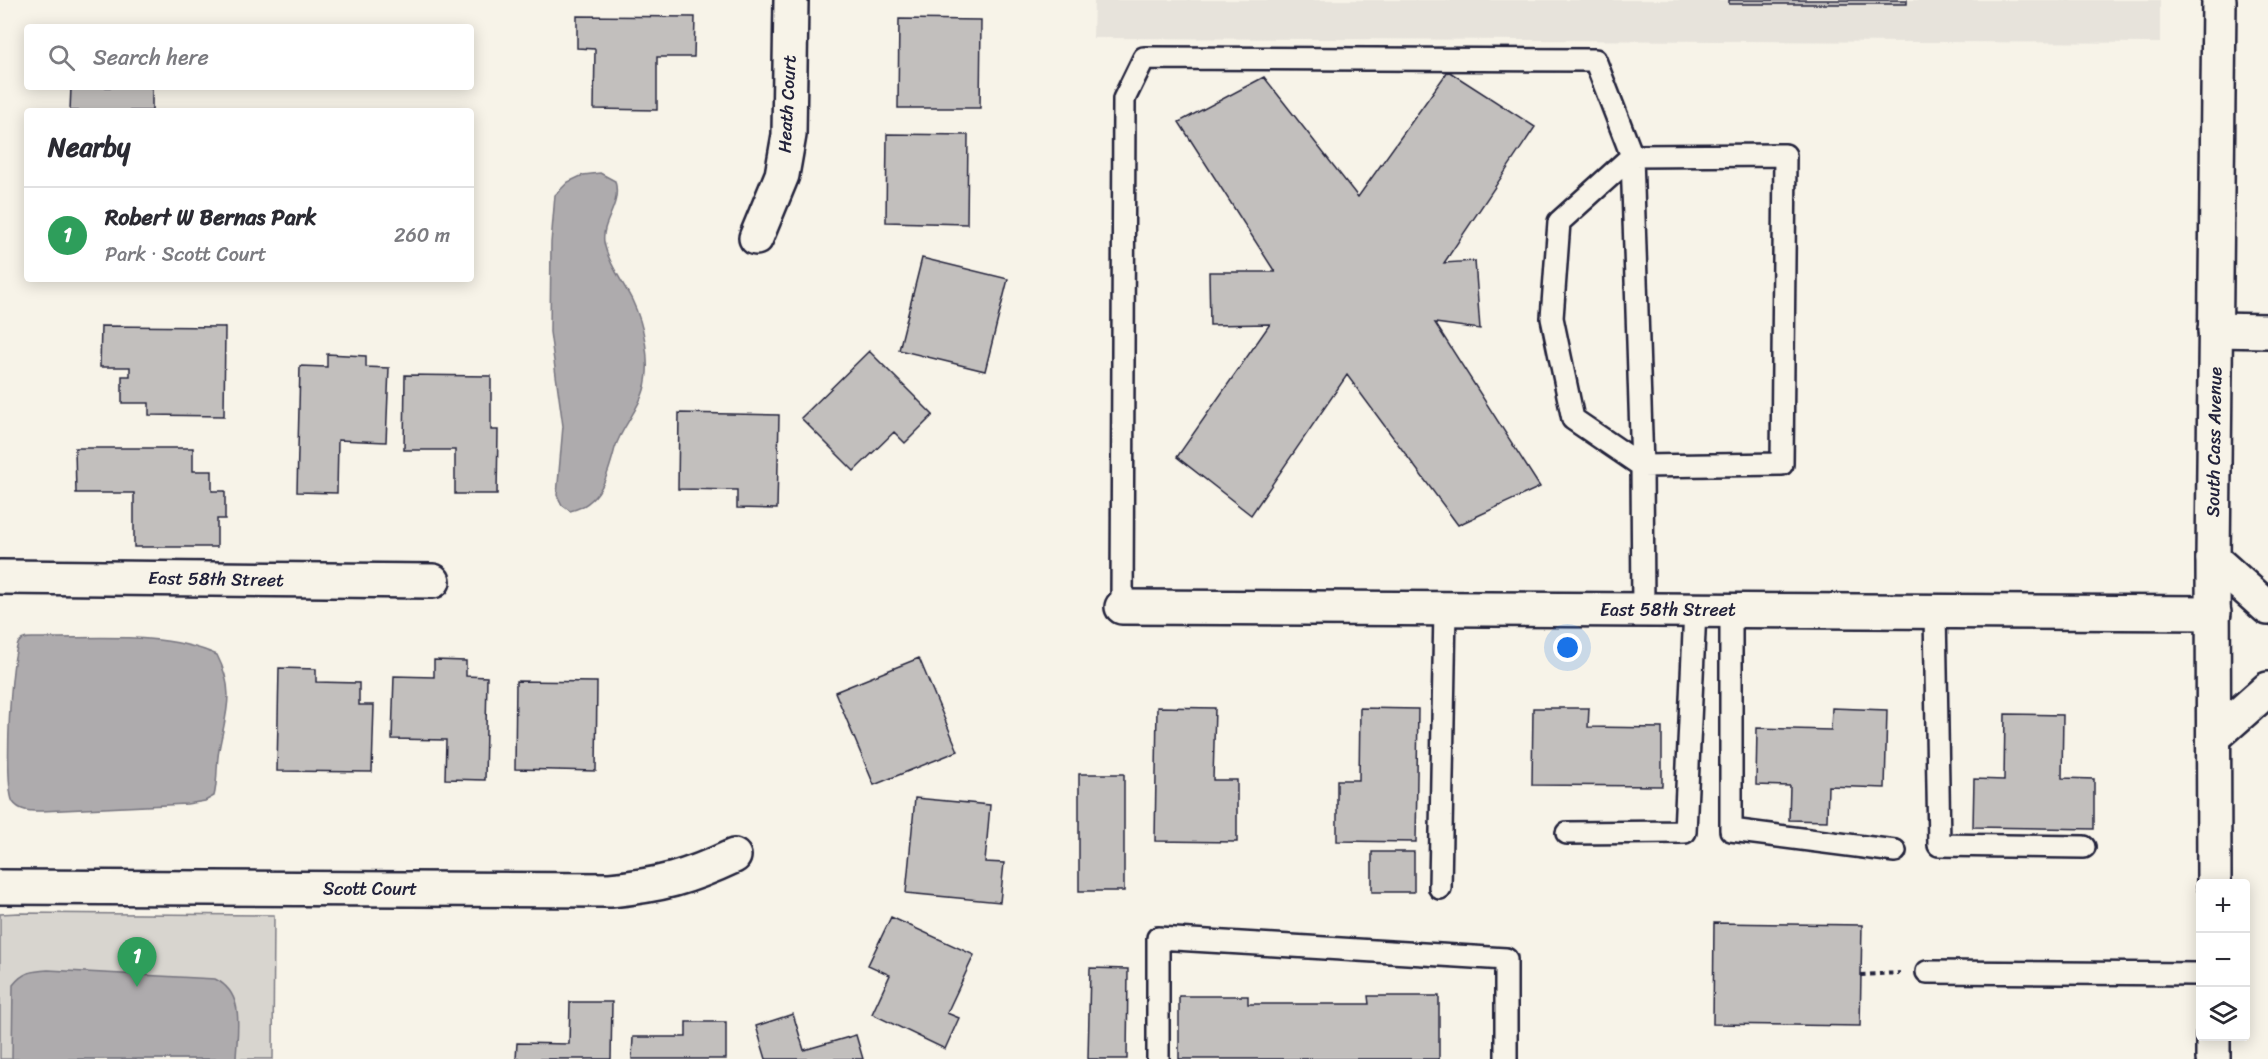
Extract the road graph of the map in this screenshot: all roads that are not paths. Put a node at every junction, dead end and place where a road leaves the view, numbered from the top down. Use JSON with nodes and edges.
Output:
{"nodes":[{"id":1,"x":791,"y":0,"type":"edge"},
{"id":2,"x":2219,"y":0,"type":"edge"},
{"id":3,"x":1632,"y":156,"type":"junction"},
{"id":4,"x":756,"y":238,"type":"dead end"},
{"id":5,"x":2216,"y":330,"type":"junction"},
{"id":6,"x":2268,"y":331,"type":"edge"},
{"id":7,"x":1642,"y":466,"type":"junction"},
{"id":8,"x":2213,"y":559,"type":"junction"},
{"id":9,"x":0,"y":577,"type":"edge"},
{"id":10,"x":433,"y":582,"type":"dead end"},
{"id":11,"x":1122,"y":608,"type":"joint"},
{"id":12,"x":2268,"y":608,"type":"edge"},
{"id":13,"x":1444,"y":609,"type":"junction"},
{"id":14,"x":1643,"y":610,"type":"junction"},
{"id":15,"x":1695,"y":610,"type":"junction"},
{"id":16,"x":1731,"y":610,"type":"junction"},
{"id":17,"x":1935,"y":612,"type":"junction"},
{"id":18,"x":2214,"y":613,"type":"junction"},
{"id":19,"x":2268,"y":689,"type":"edge"},
{"id":20,"x":2215,"y":736,"type":"junction"},
{"id":21,"x":1567,"y":833,"type":"dead end"},
{"id":22,"x":2084,"y":848,"type":"dead end"},
{"id":23,"x":1895,"y":851,"type":"dead end"},
{"id":24,"x":734,"y":856,"type":"dead end"},
{"id":25,"x":2214,"y":879,"type":"edge"},
{"id":26,"x":0,"y":886,"type":"edge"},
{"id":27,"x":1440,"y":888,"type":"dead end"},
{"id":28,"x":1928,"y":972,"type":"road end"},
{"id":29,"x":2196,"y":974,"type":"edge"},
{"id":30,"x":2213,"y":1041,"type":"edge"},
{"id":31,"x":1158,"y":1059,"type":"edge"},
{"id":32,"x":1506,"y":1059,"type":"edge"},
{"id":33,"x":2213,"y":1059,"type":"edge"}],
"edges":[{"from":1,"to":4,"type":"street","name":"Heath Court"},
{"from":2,"to":5,"type":"street","name":"South Cass Avenue"},
{"from":3,"to":7,"type":"lane"},
{"from":3,"to":7,"type":"lane"},
{"from":3,"to":7,"type":"lane"},
{"from":3,"to":11,"type":"lane"},
{"from":5,"to":6,"type":"street"},
{"from":5,"to":8,"type":"street","name":"South Cass Avenue"},
{"from":7,"to":14,"type":"lane"},
{"from":8,"to":12,"type":"street"},
{"from":8,"to":18,"type":"street","name":"South Cass Avenue"},
{"from":9,"to":10,"type":"street","name":"East 58th Street"},
{"from":11,"to":13,"type":"street","name":"East 58th Street"},
{"from":13,"to":14,"type":"street","name":"East 58th Street"},
{"from":13,"to":27,"type":"lane"},
{"from":14,"to":15,"type":"street","name":"East 58th Street"},
{"from":15,"to":16,"type":"street","name":"East 58th Street"},
{"from":15,"to":21,"type":"lane"},
{"from":16,"to":17,"type":"street","name":"East 58th Street"},
{"from":16,"to":23,"type":"lane"},
{"from":17,"to":18,"type":"street","name":"East 58th Street"},
{"from":17,"to":22,"type":"lane"},
{"from":18,"to":20,"type":"street","name":"South Cass Avenue"},
{"from":19,"to":20,"type":"street"},
{"from":20,"to":25,"type":"street","name":"South Cass Avenue"},
{"from":24,"to":26,"type":"street","name":"Scott Court"},
{"from":28,"to":29,"type":"lane"},
{"from":30,"to":33,"type":"street"},
{"from":31,"to":32,"type":"lane"}]}
